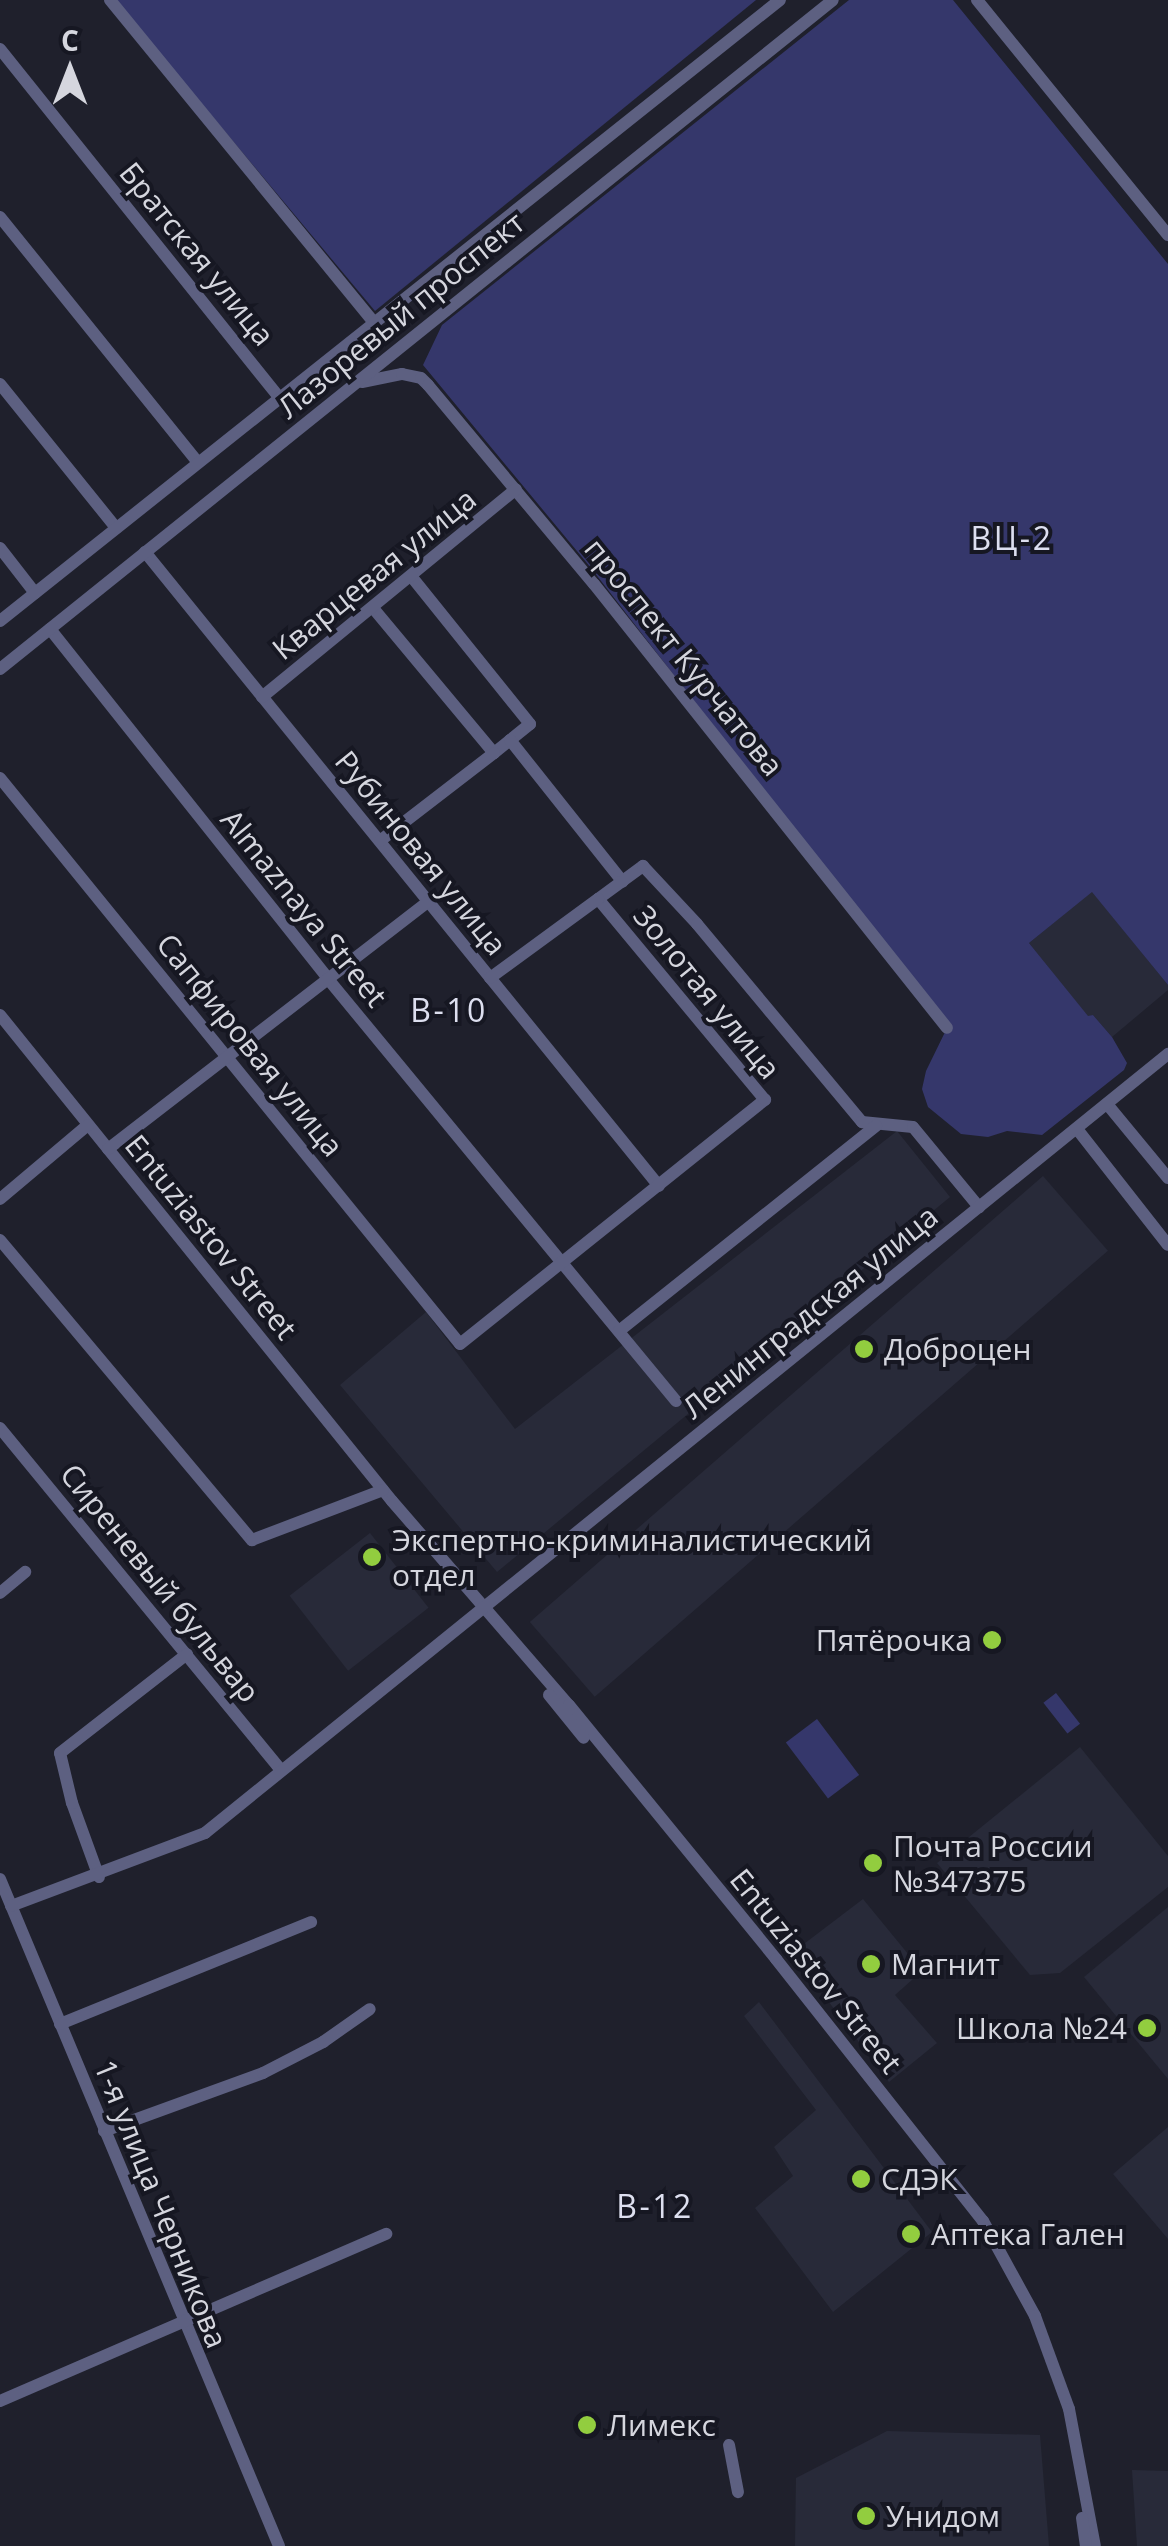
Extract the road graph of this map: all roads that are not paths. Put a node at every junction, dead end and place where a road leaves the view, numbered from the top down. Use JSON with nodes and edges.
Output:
{"nodes":[{"id":1,"x":110,"y":0,"type":"edge"},
{"id":2,"x":780,"y":0,"type":"edge"},
{"id":3,"x":833,"y":0,"type":"edge"},
{"id":4,"x":977,"y":0,"type":"edge"},
{"id":5,"x":0,"y":48,"type":"edge"},
{"id":6,"x":0,"y":217,"type":"edge"},
{"id":7,"x":1168,"y":235,"type":"edge"},
{"id":8,"x":373,"y":321,"type":"junction"},
{"id":9,"x":0,"y":384,"type":"edge"},
{"id":10,"x":352,"y":387,"type":"junction"},
{"id":11,"x":280,"y":397,"type":"junction"},
{"id":12,"x":198,"y":462,"type":"junction"},
{"id":13,"x":516,"y":489,"type":"junction"},
{"id":14,"x":116,"y":528,"type":"junction"},
{"id":15,"x":0,"y":548,"type":"edge"},
{"id":16,"x":146,"y":552,"type":"junction"},
{"id":17,"x":411,"y":576,"type":"junction"},
{"id":18,"x":36,"y":593,"type":"junction"},
{"id":19,"x":373,"y":608,"type":"junction"},
{"id":20,"x":0,"y":622,"type":"edge"},
{"id":21,"x":50,"y":629,"type":"junction"},
{"id":22,"x":0,"y":669,"type":"edge"},
{"id":23,"x":262,"y":697,"type":"junction"},
{"id":24,"x":510,"y":740,"type":"junction"},
{"id":25,"x":494,"y":752,"type":"junction"},
{"id":26,"x":0,"y":778,"type":"edge"},
{"id":27,"x":380,"y":840,"type":"junction"},
{"id":28,"x":623,"y":882,"type":"junction"},
{"id":29,"x":598,"y":898,"type":"junction"},
{"id":30,"x":428,"y":902,"type":"junction"},
{"id":31,"x":490,"y":978,"type":"junction"},
{"id":32,"x":328,"y":979,"type":"junction"},
{"id":33,"x":0,"y":1015,"type":"edge"},
{"id":34,"x":947,"y":1028,"type":"dead end"},
{"id":35,"x":226,"y":1055,"type":"junction"},
{"id":36,"x":1168,"y":1055,"type":"edge"},
{"id":37,"x":1108,"y":1105,"type":"junction"},
{"id":38,"x":88,"y":1125,"type":"junction"},
{"id":39,"x":876,"y":1126,"type":"junction"},
{"id":40,"x":1078,"y":1130,"type":"junction"},
{"id":41,"x":108,"y":1149,"type":"junction"},
{"id":42,"x":1168,"y":1178,"type":"edge"},
{"id":43,"x":659,"y":1186,"type":"junction"},
{"id":44,"x":0,"y":1199,"type":"edge"},
{"id":45,"x":979,"y":1207,"type":"junction"},
{"id":46,"x":0,"y":1240,"type":"edge"},
{"id":47,"x":1168,"y":1245,"type":"edge"},
{"id":48,"x":563,"y":1261,"type":"junction"},
{"id":49,"x":619,"y":1330,"type":"junction"},
{"id":50,"x":676,"y":1402,"type":"dead end"},
{"id":51,"x":0,"y":1428,"type":"edge"},
{"id":52,"x":383,"y":1490,"type":"junction"},
{"id":53,"x":25,"y":1572,"type":"dead end"},
{"id":54,"x":0,"y":1593,"type":"edge"},
{"id":55,"x":483,"y":1613,"type":"junction"},
{"id":56,"x":188,"y":1654,"type":"junction"},
{"id":57,"x":281,"y":1770,"type":"junction"},
{"id":58,"x":100,"y":1876,"type":"junction"},
{"id":59,"x":0,"y":1880,"type":"edge"},
{"id":60,"x":11,"y":1906,"type":"junction"},
{"id":61,"x":311,"y":1922,"type":"dead end"},
{"id":62,"x":370,"y":2009,"type":"dead end"},
{"id":63,"x":60,"y":2024,"type":"junction"},
{"id":64,"x":104,"y":2130,"type":"junction"},
{"id":65,"x":386,"y":2234,"type":"dead end"},
{"id":66,"x":182,"y":2320,"type":"junction"},
{"id":67,"x":0,"y":2401,"type":"edge"},
{"id":68,"x":729,"y":2445,"type":"dead end"},
{"id":69,"x":738,"y":2492,"type":"dead end"},
{"id":70,"x":279,"y":2546,"type":"edge"},
{"id":71,"x":1086,"y":2546,"type":"edge"},
{"id":72,"x":1095,"y":2546,"type":"edge"}],
"edges":[{"from":1,"to":8,"type":"street"},
{"from":2,"to":8,"type":"street","name":"Лазоревый проспект"},
{"from":3,"to":10,"type":"street","name":"Лазоревый проспект"},
{"from":4,"to":7,"type":"street"},
{"from":5,"to":11,"type":"street","name":"Братская улица"},
{"from":6,"to":12,"type":"street"},
{"from":8,"to":11,"type":"street","name":"Лазоревый проспект"},
{"from":9,"to":14,"type":"street"},
{"from":10,"to":13,"type":"street","name":"проспект Курчатова"},
{"from":10,"to":16,"type":"street","name":"Лазоревый проспект"},
{"from":11,"to":12,"type":"street","name":"Лазоревый проспект"},
{"from":12,"to":14,"type":"street","name":"Лазоревый проспект"},
{"from":13,"to":17,"type":"street","name":"Кварцевая улица"},
{"from":13,"to":34,"type":"street","name":"проспект Курчатова"},
{"from":14,"to":18,"type":"street","name":"Лазоревый проспект"},
{"from":15,"to":18,"type":"street"},
{"from":16,"to":21,"type":"street","name":"Лазоревый проспект"},
{"from":16,"to":23,"type":"street","name":"Рубиновая улица"},
{"from":17,"to":19,"type":"street","name":"Кварцевая улица"},
{"from":17,"to":24,"type":"street"},
{"from":18,"to":20,"type":"street","name":"Лазоревый проспект"},
{"from":19,"to":23,"type":"street","name":"Кварцевая улица"},
{"from":19,"to":25,"type":"street"},
{"from":21,"to":22,"type":"street","name":"Лазоревый проспект"},
{"from":21,"to":32,"type":"street","name":"Almaznaya Street"},
{"from":23,"to":27,"type":"street","name":"Рубиновая улица"},
{"from":24,"to":25,"type":"street"},
{"from":24,"to":28,"type":"street"},
{"from":25,"to":27,"type":"street"},
{"from":26,"to":35,"type":"street","name":"Сапфировая улица"},
{"from":27,"to":30,"type":"street","name":"Рубиновая улица"},
{"from":28,"to":29,"type":"street","name":"Золотая улица"},
{"from":28,"to":39,"type":"street","name":"Золотая улица"},
{"from":29,"to":31,"type":"street"},
{"from":29,"to":43,"type":"street","name":"Золотая улица"},
{"from":30,"to":31,"type":"street","name":"Рубиновая улица"},
{"from":30,"to":32,"type":"street"},
{"from":31,"to":43,"type":"street","name":"Рубиновая улица"},
{"from":32,"to":35,"type":"street"},
{"from":32,"to":48,"type":"street","name":"Almaznaya Street"},
{"from":33,"to":38,"type":"street","name":"Entuziastov Street"},
{"from":35,"to":41,"type":"street"},
{"from":35,"to":48,"type":"street","name":"Сапфировая улица"},
{"from":36,"to":37,"type":"street","name":"Ленинградская улица"},
{"from":37,"to":40,"type":"street","name":"Ленинградская улица"},
{"from":37,"to":42,"type":"street"},
{"from":38,"to":41,"type":"street","name":"Entuziastov Street"},
{"from":38,"to":44,"type":"street"},
{"from":39,"to":45,"type":"street"},
{"from":39,"to":49,"type":"street"},
{"from":40,"to":45,"type":"street","name":"Ленинградская улица"},
{"from":40,"to":47,"type":"street"},
{"from":40,"to":55,"type":"street"},
{"from":41,"to":52,"type":"street","name":"Entuziastov Street"},
{"from":43,"to":48,"type":"street"},
{"from":45,"to":55,"type":"street","name":"Ленинградская улица"},
{"from":46,"to":52,"type":"street"},
{"from":48,"to":49,"type":"street","name":"Almaznaya Street"},
{"from":49,"to":50,"type":"street","name":"Almaznaya Street"},
{"from":51,"to":56,"type":"street","name":"Сиреневый бульвар"},
{"from":52,"to":55,"type":"street","name":"Entuziastov Street"},
{"from":53,"to":54,"type":"street"},
{"from":55,"to":57,"type":"street","name":"Ленинградская улица"},
{"from":55,"to":71,"type":"street"},
{"from":55,"to":72,"type":"street","name":"Entuziastov Street"},
{"from":56,"to":57,"type":"street","name":"Сиреневый бульвар"},
{"from":56,"to":58,"type":"street"},
{"from":57,"to":58,"type":"street","name":"Ленинградская улица"},
{"from":58,"to":60,"type":"street","name":"Ленинградская улица"},
{"from":59,"to":60,"type":"street","name":"1-я улица Черникова"},
{"from":60,"to":63,"type":"street","name":"1-я улица Черникова"},
{"from":61,"to":63,"type":"street"},
{"from":62,"to":64,"type":"street"},
{"from":63,"to":64,"type":"street","name":"1-я улица Черникова"},
{"from":64,"to":66,"type":"street","name":"1-я улица Черникова"},
{"from":65,"to":66,"type":"street"},
{"from":66,"to":67,"type":"street"},
{"from":66,"to":70,"type":"street","name":"1-я улица Черникова"},
{"from":68,"to":69,"type":"street"}]}
